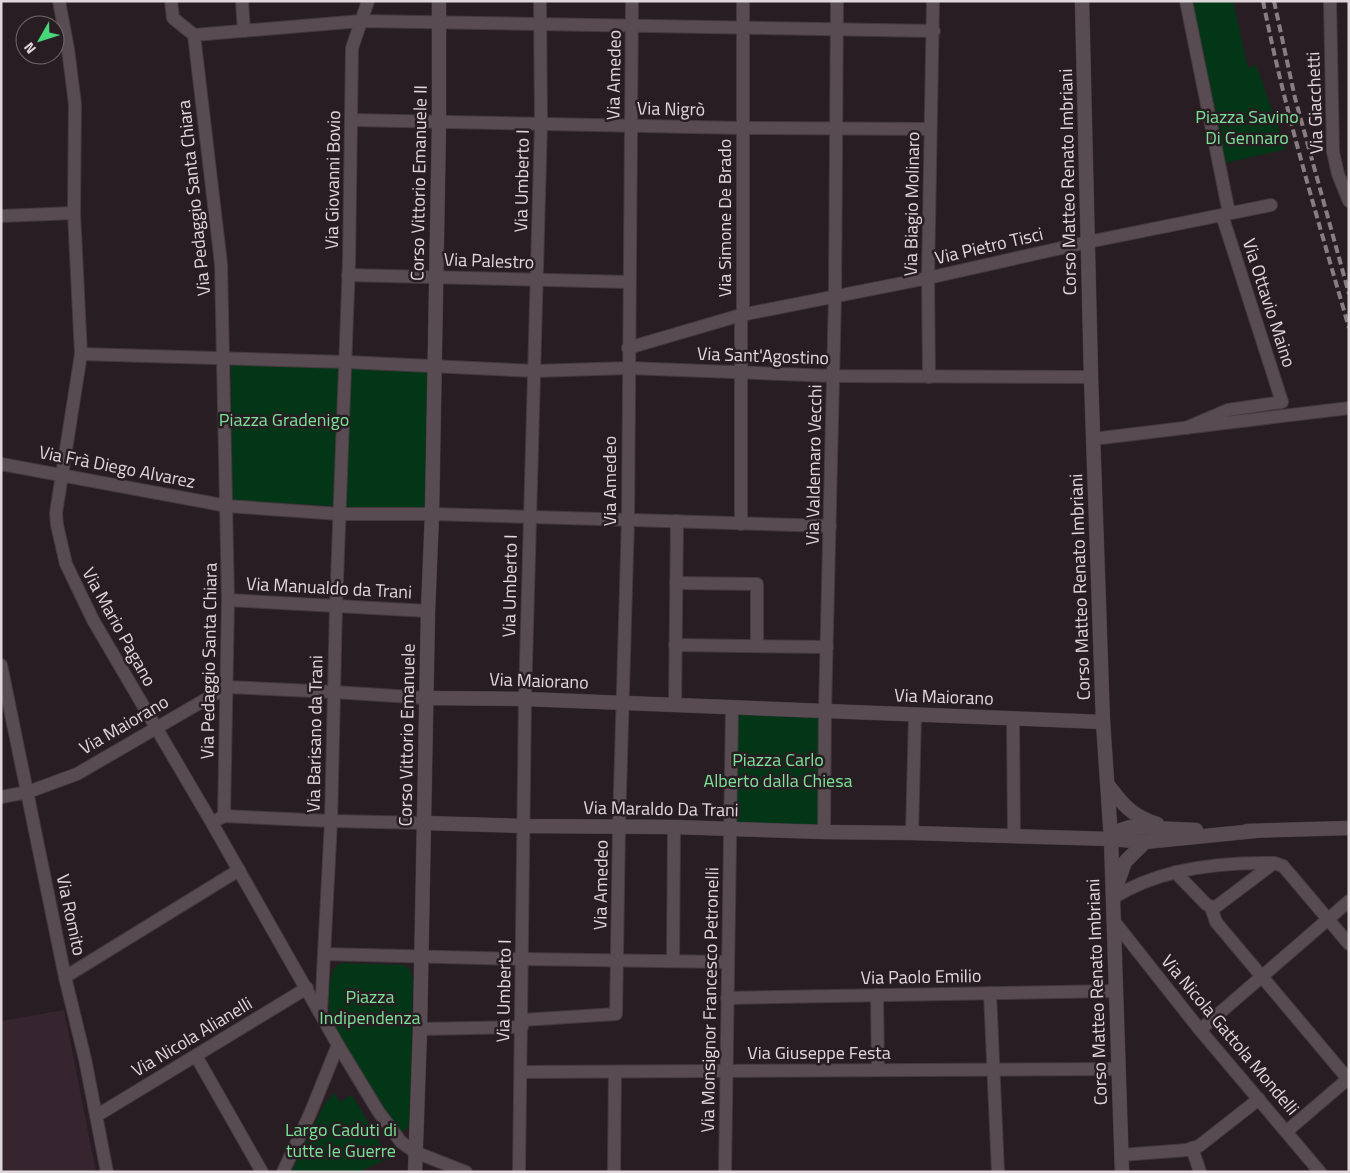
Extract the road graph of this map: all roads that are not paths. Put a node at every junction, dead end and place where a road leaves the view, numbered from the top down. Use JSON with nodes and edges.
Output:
{"nodes":[{"id":1,"x":59,"y":1,"type":"edge"},
{"id":2,"x":171,"y":1,"type":"edge"},
{"id":3,"x":242,"y":1,"type":"edge"},
{"id":4,"x":368,"y":1,"type":"edge"},
{"id":5,"x":440,"y":1,"type":"edge"},
{"id":6,"x":540,"y":1,"type":"edge"},
{"id":7,"x":632,"y":1,"type":"edge"},
{"id":8,"x":743,"y":1,"type":"edge"},
{"id":9,"x":837,"y":1,"type":"edge"},
{"id":10,"x":933,"y":1,"type":"edge"},
{"id":11,"x":1082,"y":1,"type":"edge"},
{"id":12,"x":1186,"y":1,"type":"edge"},
{"id":13,"x":1330,"y":1,"type":"edge"},
{"id":14,"x":361,"y":21,"type":"junction"},
{"id":15,"x":439,"y":23,"type":"junction"},
{"id":16,"x":540,"y":23,"type":"junction"},
{"id":17,"x":632,"y":26,"type":"junction"},
{"id":18,"x":743,"y":26,"type":"junction"},
{"id":19,"x":838,"y":28,"type":"junction"},
{"id":20,"x":244,"y":30,"type":"junction"},
{"id":21,"x":934,"y":31,"type":"junction"},
{"id":22,"x":194,"y":34,"type":"junction"},
{"id":23,"x":352,"y":120,"type":"junction"},
{"id":24,"x":439,"y":123,"type":"junction"},
{"id":25,"x":541,"y":123,"type":"junction"},
{"id":26,"x":630,"y":126,"type":"junction"},
{"id":27,"x":742,"y":128,"type":"junction"},
{"id":28,"x":835,"y":129,"type":"junction"},
{"id":29,"x":930,"y":129,"type":"junction"},
{"id":30,"x":1345,"y":182,"type":"edge"},
{"id":31,"x":1349,"y":201,"type":"edge"},
{"id":32,"x":1271,"y":205,"type":"dead end"},
{"id":33,"x":74,"y":213,"type":"junction"},
{"id":34,"x":1226,"y":214,"type":"junction"},
{"id":35,"x":1,"y":216,"type":"edge"},
{"id":36,"x":1088,"y":242,"type":"junction"},
{"id":37,"x":348,"y":275,"type":"junction"},
{"id":38,"x":436,"y":277,"type":"junction"},
{"id":39,"x":928,"y":278,"type":"junction"},
{"id":40,"x":537,"y":280,"type":"junction"},
{"id":41,"x":629,"y":282,"type":"junction"},
{"id":42,"x":835,"y":296,"type":"junction"},
{"id":43,"x":742,"y":315,"type":"junction"},
{"id":44,"x":628,"y":348,"type":"junction"},
{"id":45,"x":80,"y":354,"type":"junction"},
{"id":46,"x":224,"y":359,"type":"junction"},
{"id":47,"x":346,"y":362,"type":"junction"},
{"id":48,"x":434,"y":366,"type":"junction"},
{"id":49,"x":628,"y":368,"type":"junction"},
{"id":50,"x":534,"y":371,"type":"junction"},
{"id":51,"x":742,"y":372,"type":"junction"},
{"id":52,"x":833,"y":376,"type":"junction"},
{"id":53,"x":929,"y":377,"type":"junction"},
{"id":54,"x":1091,"y":377,"type":"junction"},
{"id":55,"x":1349,"y":408,"type":"edge"},
{"id":56,"x":1186,"y":428,"type":"junction"},
{"id":57,"x":1093,"y":439,"type":"junction"},
{"id":58,"x":1,"y":464,"type":"edge"},
{"id":59,"x":61,"y":474,"type":"junction"},
{"id":60,"x":227,"y":506,"type":"junction"},
{"id":61,"x":340,"y":514,"type":"junction"},
{"id":62,"x":432,"y":514,"type":"junction"},
{"id":63,"x":529,"y":516,"type":"junction"},
{"id":64,"x":628,"y":519,"type":"junction"},
{"id":65,"x":677,"y":521,"type":"junction"},
{"id":66,"x":741,"y":524,"type":"junction"},
{"id":67,"x":830,"y":526,"type":"junction"},
{"id":68,"x":676,"y":583,"type":"junction"},
{"id":69,"x":228,"y":600,"type":"junction"},
{"id":70,"x":336,"y":606,"type":"junction"},
{"id":71,"x":428,"y":611,"type":"junction"},
{"id":72,"x":675,"y":644,"type":"junction"},
{"id":73,"x":757,"y":646,"type":"junction"},
{"id":74,"x":827,"y":647,"type":"junction"},
{"id":75,"x":1,"y":665,"type":"edge"},
{"id":76,"x":227,"y":687,"type":"junction"},
{"id":77,"x":334,"y":692,"type":"junction"},
{"id":78,"x":427,"y":698,"type":"junction"},
{"id":79,"x":525,"y":699,"type":"junction"},
{"id":80,"x":623,"y":703,"type":"junction"},
{"id":81,"x":675,"y":705,"type":"junction"},
{"id":82,"x":732,"y":707,"type":"junction"},
{"id":83,"x":825,"y":711,"type":"junction"},
{"id":84,"x":915,"y":715,"type":"junction"},
{"id":85,"x":1014,"y":718,"type":"junction"},
{"id":86,"x":1103,"y":722,"type":"junction"},
{"id":87,"x":156,"y":728,"type":"junction"},
{"id":88,"x":1108,"y":785,"type":"junction"},
{"id":89,"x":28,"y":792,"type":"junction"},
{"id":90,"x":1,"y":797,"type":"edge"},
{"id":91,"x":224,"y":816,"type":"junction"},
{"id":92,"x":331,"y":821,"type":"junction"},
{"id":93,"x":424,"y":822,"type":"junction"},
{"id":94,"x":212,"y":823,"type":"junction"},
{"id":95,"x":523,"y":826,"type":"junction"},
{"id":96,"x":619,"y":826,"type":"junction"},
{"id":97,"x":674,"y":827,"type":"junction"},
{"id":98,"x":731,"y":828,"type":"junction"},
{"id":99,"x":1349,"y":828,"type":"edge"},
{"id":100,"x":1177,"y":830,"type":"junction"},
{"id":101,"x":1255,"y":831,"type":"junction"},
{"id":102,"x":824,"y":832,"type":"junction"},
{"id":103,"x":912,"y":833,"type":"junction"},
{"id":104,"x":1014,"y":836,"type":"junction"},
{"id":105,"x":1111,"y":840,"type":"junction"},
{"id":106,"x":1145,"y":842,"type":"junction"},
{"id":107,"x":1278,"y":864,"type":"junction"},
{"id":108,"x":239,"y":870,"type":"junction"},
{"id":109,"x":1175,"y":872,"type":"junction"},
{"id":110,"x":1112,"y":898,"type":"junction"},
{"id":111,"x":1349,"y":901,"type":"edge"},
{"id":112,"x":1210,"y":907,"type":"junction"},
{"id":113,"x":1328,"y":919,"type":"junction"},
{"id":114,"x":1113,"y":920,"type":"junction"},
{"id":115,"x":1349,"y":944,"type":"edge"},
{"id":116,"x":324,"y":954,"type":"junction"},
{"id":117,"x":420,"y":957,"type":"junction"},
{"id":118,"x":522,"y":959,"type":"junction"},
{"id":119,"x":617,"y":960,"type":"junction"},
{"id":120,"x":673,"y":960,"type":"junction"},
{"id":121,"x":727,"y":962,"type":"junction"},
{"id":122,"x":1262,"y":976,"type":"junction"},
{"id":123,"x":65,"y":977,"type":"junction"},
{"id":124,"x":307,"y":988,"type":"junction"},
{"id":125,"x":1115,"y":991,"type":"junction"},
{"id":126,"x":990,"y":993,"type":"junction"},
{"id":127,"x":877,"y":995,"type":"junction"},
{"id":128,"x":727,"y":998,"type":"junction"},
{"id":129,"x":321,"y":1012,"type":"junction"},
{"id":130,"x":522,"y":1024,"type":"junction"},
{"id":131,"x":420,"y":1029,"type":"junction"},
{"id":132,"x":1200,"y":1030,"type":"junction"},
{"id":133,"x":338,"y":1045,"type":"junction"},
{"id":134,"x":196,"y":1056,"type":"junction"},
{"id":135,"x":994,"y":1069,"type":"junction"},
{"id":136,"x":1118,"y":1069,"type":"junction"},
{"id":137,"x":878,"y":1070,"type":"junction"},
{"id":138,"x":726,"y":1071,"type":"junction"},
{"id":139,"x":521,"y":1072,"type":"junction"},
{"id":140,"x":615,"y":1072,"type":"junction"},
{"id":141,"x":1348,"y":1078,"type":"edge"},
{"id":142,"x":1259,"y":1099,"type":"junction"},
{"id":143,"x":96,"y":1116,"type":"junction"},
{"id":144,"x":1287,"y":1131,"type":"junction"},
{"id":145,"x":1192,"y":1148,"type":"junction"},
{"id":146,"x":416,"y":1152,"type":"junction"},
{"id":147,"x":1121,"y":1155,"type":"junction"},
{"id":148,"x":108,"y":1172,"type":"edge"},
{"id":149,"x":262,"y":1172,"type":"edge"},
{"id":150,"x":283,"y":1172,"type":"edge"},
{"id":151,"x":415,"y":1172,"type":"edge"},
{"id":152,"x":466,"y":1172,"type":"edge"},
{"id":153,"x":519,"y":1172,"type":"edge"},
{"id":154,"x":614,"y":1172,"type":"edge"},
{"id":155,"x":725,"y":1172,"type":"edge"},
{"id":156,"x":998,"y":1172,"type":"edge"},
{"id":157,"x":1122,"y":1172,"type":"edge"},
{"id":158,"x":1200,"y":1172,"type":"edge"},
{"id":159,"x":1320,"y":1172,"type":"edge"}],
"edges":[{"from":1,"to":33,"type":"street","name":"Via Mario Pagano"},
{"from":2,"to":22,"type":"street"},
{"from":3,"to":20,"type":"street"},
{"from":4,"to":14,"type":"street","name":"Via Giovanni Bovio"},
{"from":5,"to":15,"type":"street","name":"Corso Vittorio Emanuele II"},
{"from":6,"to":16,"type":"street","name":"Via Umberto I"},
{"from":7,"to":17,"type":"street","name":"Via Amedeo"},
{"from":8,"to":18,"type":"street","name":"Via Simone De Brado"},
{"from":9,"to":19,"type":"street","name":"Via Valdemaro Vecchi"},
{"from":10,"to":21,"type":"street","name":"Via Biagio Molinaro"},
{"from":11,"to":36,"type":"street","name":"Corso Matteo Renato Imbriani"},
{"from":12,"to":34,"type":"street","name":"Via Ottavio Maino"},
{"from":13,"to":30,"type":"street","name":"Via Giacchetti"},
{"from":14,"to":15,"type":"street"},
{"from":14,"to":20,"type":"street"},
{"from":14,"to":23,"type":"street","name":"Via Giovanni Bovio"},
{"from":15,"to":16,"type":"street"},
{"from":15,"to":24,"type":"street","name":"Corso Vittorio Emanuele II"},
{"from":16,"to":17,"type":"street"},
{"from":16,"to":25,"type":"street","name":"Via Umberto I"},
{"from":17,"to":18,"type":"street"},
{"from":17,"to":26,"type":"street","name":"Via Amedeo"},
{"from":18,"to":19,"type":"street"},
{"from":18,"to":27,"type":"street","name":"Via Simone De Brado"},
{"from":19,"to":21,"type":"street"},
{"from":19,"to":28,"type":"street","name":"Via Valdemaro Vecchi"},
{"from":20,"to":22,"type":"street"},
{"from":21,"to":29,"type":"street","name":"Via Biagio Molinaro"},
{"from":22,"to":46,"type":"street","name":"Via Pedaggio Santa Chiara"},
{"from":23,"to":24,"type":"street","name":"Via Nigrò"},
{"from":23,"to":37,"type":"street","name":"Via Giovanni Bovio"},
{"from":24,"to":25,"type":"street","name":"Via Nigrò"},
{"from":24,"to":38,"type":"street","name":"Corso Vittorio Emanuele II"},
{"from":25,"to":26,"type":"street","name":"Via Nigrò"},
{"from":25,"to":40,"type":"street","name":"Via Umberto I"},
{"from":26,"to":27,"type":"street","name":"Via Nigrò"},
{"from":26,"to":41,"type":"street","name":"Via Amedeo"},
{"from":27,"to":28,"type":"street","name":"Via Nigrò"},
{"from":27,"to":43,"type":"street","name":"Via Simone De Brado"},
{"from":28,"to":29,"type":"street","name":"Via Nigrò"},
{"from":28,"to":42,"type":"street","name":"Via Valdemaro Vecchi"},
{"from":29,"to":39,"type":"street","name":"Via Biagio Molinaro"},
{"from":30,"to":31,"type":"street","name":"Via Giacchetti"},
{"from":32,"to":34,"type":"street","name":"Via Pietro Tisci"},
{"from":33,"to":35,"type":"street"},
{"from":33,"to":45,"type":"street","name":"Via Mario Pagano"},
{"from":34,"to":36,"type":"street","name":"Via Pietro Tisci"},
{"from":34,"to":56,"type":"street","name":"Via Ottavio Maino"},
{"from":36,"to":39,"type":"street","name":"Via Pietro Tisci"},
{"from":36,"to":54,"type":"street","name":"Corso Matteo Renato Imbriani"},
{"from":37,"to":38,"type":"street","name":"Via Palestro"},
{"from":37,"to":47,"type":"street","name":"Via Giovanni Bovio"},
{"from":38,"to":40,"type":"street","name":"Via Palestro"},
{"from":38,"to":48,"type":"street","name":"Corso Vittorio Emanuele II"},
{"from":39,"to":42,"type":"street","name":"Via Pietro Tisci"},
{"from":39,"to":53,"type":"street","name":"Via Biagio Molinaro"},
{"from":40,"to":41,"type":"street","name":"Via Palestro"},
{"from":40,"to":50,"type":"street","name":"Via Umberto I"},
{"from":41,"to":44,"type":"street","name":"Via Amedeo"},
{"from":42,"to":43,"type":"street","name":"Via Pietro Tisci"},
{"from":42,"to":52,"type":"street","name":"Via Valdemaro Vecchi"},
{"from":43,"to":44,"type":"street","name":"Via Pietro Tisci"},
{"from":43,"to":51,"type":"street","name":"Via Simone De Brado"},
{"from":44,"to":49,"type":"street","name":"Via Amedeo"},
{"from":45,"to":46,"type":"street"},
{"from":45,"to":59,"type":"street","name":"Via Mario Pagano"},
{"from":46,"to":47,"type":"street"},
{"from":46,"to":60,"type":"street"},
{"from":47,"to":48,"type":"street"},
{"from":47,"to":61,"type":"street"},
{"from":48,"to":50,"type":"street","name":"Via Sant'Agostino"},
{"from":48,"to":62,"type":"street"},
{"from":49,"to":50,"type":"street","name":"Via Sant'Agostino"},
{"from":49,"to":51,"type":"street","name":"Via Sant'Agostino"},
{"from":49,"to":64,"type":"street","name":"Via Amedeo"},
{"from":50,"to":63,"type":"street","name":"Via Umberto I"},
{"from":51,"to":52,"type":"street","name":"Via Sant'Agostino"},
{"from":51,"to":66,"type":"street","name":"Via Simone De Brado"},
{"from":52,"to":53,"type":"street","name":"Via Sant'Agostino"},
{"from":52,"to":67,"type":"street","name":"Via Valdemaro Vecchi"},
{"from":53,"to":54,"type":"street","name":"Via Sant'Agostino"},
{"from":54,"to":57,"type":"street","name":"Corso Matteo Renato Imbriani"},
{"from":55,"to":56,"type":"street"},
{"from":56,"to":57,"type":"street"},
{"from":57,"to":86,"type":"street","name":"Corso Matteo Renato Imbriani"},
{"from":58,"to":59,"type":"street","name":"Via Frà Diego Alvarez"},
{"from":59,"to":60,"type":"street","name":"Via Frà Diego Alvarez"},
{"from":59,"to":87,"type":"street","name":"Via Mario Pagano"},
{"from":60,"to":61,"type":"street"},
{"from":60,"to":69,"type":"street","name":"Via Pedaggio Santa Chiara"},
{"from":61,"to":62,"type":"street"},
{"from":61,"to":70,"type":"street","name":"Via Barisano da Trani"},
{"from":62,"to":63,"type":"street"},
{"from":62,"to":71,"type":"street","name":"Corso Vittorio Emanuele"},
{"from":63,"to":64,"type":"street"},
{"from":63,"to":79,"type":"street","name":"Via Umberto I"},
{"from":64,"to":65,"type":"street"},
{"from":64,"to":80,"type":"street","name":"Via Amedeo"},
{"from":65,"to":66,"type":"street"},
{"from":65,"to":68,"type":"street"},
{"from":66,"to":67,"type":"street"},
{"from":67,"to":74,"type":"street","name":"Via Valdemaro Vecchi"},
{"from":68,"to":72,"type":"street"},
{"from":68,"to":73,"type":"street"},
{"from":69,"to":70,"type":"street","name":"Via Manualdo da Trani"},
{"from":69,"to":76,"type":"street","name":"Via Pedaggio Santa Chiara"},
{"from":70,"to":71,"type":"street","name":"Via Manualdo da Trani"},
{"from":70,"to":77,"type":"street","name":"Via Barisano da Trani"},
{"from":71,"to":78,"type":"street","name":"Corso Vittorio Emanuele"},
{"from":72,"to":73,"type":"street"},
{"from":72,"to":81,"type":"street"},
{"from":73,"to":74,"type":"street"},
{"from":74,"to":83,"type":"street","name":"Via Valdemaro Vecchi"},
{"from":75,"to":89,"type":"street","name":"Via Romito"},
{"from":76,"to":77,"type":"street","name":"Via Maiorano"},
{"from":76,"to":87,"type":"street","name":"Via Maiorano"},
{"from":76,"to":91,"type":"street","name":"Via Pedaggio Santa Chiara"},
{"from":77,"to":78,"type":"street","name":"Via Maiorano"},
{"from":77,"to":92,"type":"street","name":"Via Barisano da Trani"},
{"from":78,"to":79,"type":"street","name":"Via Maiorano"},
{"from":78,"to":93,"type":"street","name":"Corso Vittorio Emanuele"},
{"from":79,"to":80,"type":"street","name":"Via Maiorano"},
{"from":79,"to":95,"type":"street","name":"Via Umberto I"},
{"from":80,"to":81,"type":"street","name":"Via Maiorano"},
{"from":80,"to":96,"type":"street","name":"Via Amedeo"},
{"from":81,"to":82,"type":"street","name":"Via Maiorano"},
{"from":82,"to":83,"type":"street","name":"Via Maiorano"},
{"from":82,"to":98,"type":"street"},
{"from":83,"to":84,"type":"street","name":"Via Maiorano"},
{"from":83,"to":102,"type":"street"},
{"from":84,"to":85,"type":"street","name":"Via Maiorano"},
{"from":84,"to":103,"type":"street"},
{"from":85,"to":86,"type":"street","name":"Via Maiorano"},
{"from":85,"to":104,"type":"street"},
{"from":86,"to":88,"type":"street","name":"Corso Matteo Renato Imbriani"},
{"from":87,"to":89,"type":"street","name":"Via Maiorano"},
{"from":87,"to":94,"type":"street","name":"Via Mario Pagano"},
{"from":88,"to":100,"type":"street"},
{"from":88,"to":105,"type":"street","name":"Corso Matteo Renato Imbriani"},
{"from":89,"to":90,"type":"street","name":"Via Maiorano"},
{"from":89,"to":123,"type":"street","name":"Via Romito"},
{"from":91,"to":92,"type":"street","name":"Via Maraldo Da Trani"},
{"from":91,"to":94,"type":"street"},
{"from":92,"to":93,"type":"street","name":"Via Maraldo Da Trani"},
{"from":92,"to":116,"type":"street","name":"Via Barisano da Trani"},
{"from":93,"to":95,"type":"street","name":"Via Maraldo Da Trani"},
{"from":93,"to":117,"type":"street","name":"Corso Vittorio Emanuele"},
{"from":94,"to":108,"type":"street","name":"Via Mario Pagano"},
{"from":95,"to":96,"type":"street","name":"Via Maraldo Da Trani"},
{"from":95,"to":118,"type":"street","name":"Via Umberto I"},
{"from":96,"to":97,"type":"street","name":"Via Maraldo Da Trani"},
{"from":96,"to":119,"type":"street","name":"Via Amedeo"},
{"from":97,"to":98,"type":"street","name":"Via Maraldo Da Trani"},
{"from":97,"to":120,"type":"street"},
{"from":98,"to":102,"type":"street","name":"Via Maraldo Da Trani"},
{"from":98,"to":121,"type":"street","name":"Via Monsignor Francesco Petronelli"},
{"from":99,"to":101,"type":"street"},
{"from":100,"to":101,"type":"street"},
{"from":100,"to":105,"type":"street"},
{"from":101,"to":106,"type":"street","name":"Via Maraldo Da Trani"},
{"from":102,"to":103,"type":"street","name":"Via Maraldo Da Trani"},
{"from":103,"to":104,"type":"street","name":"Via Maraldo Da Trani"},
{"from":104,"to":105,"type":"street","name":"Via Maraldo Da Trani"},
{"from":105,"to":106,"type":"street","name":"Via Maraldo Da Trani"},
{"from":105,"to":110,"type":"street","name":"Corso Matteo Renato Imbriani"},
{"from":106,"to":110,"type":"street"},
{"from":107,"to":109,"type":"street"},
{"from":107,"to":112,"type":"street"},
{"from":107,"to":113,"type":"street"},
{"from":108,"to":123,"type":"street"},
{"from":108,"to":124,"type":"street","name":"Via Mario Pagano"},
{"from":109,"to":110,"type":"street"},
{"from":109,"to":112,"type":"street"},
{"from":110,"to":114,"type":"street","name":"Corso Matteo Renato Imbriani"},
{"from":111,"to":113,"type":"street"},
{"from":112,"to":122,"type":"street"},
{"from":113,"to":115,"type":"street"},
{"from":113,"to":122,"type":"street"},
{"from":114,"to":125,"type":"street","name":"Corso Matteo Renato Imbriani"},
{"from":114,"to":132,"type":"street","name":"Via Nicola Gattola Mondelli"},
{"from":116,"to":117,"type":"street"},
{"from":116,"to":129,"type":"street"},
{"from":117,"to":118,"type":"street"},
{"from":117,"to":131,"type":"street"},
{"from":118,"to":119,"type":"street"},
{"from":118,"to":130,"type":"street","name":"Via Umberto I"},
{"from":119,"to":120,"type":"street"},
{"from":119,"to":130,"type":"street","name":"Via Amedeo"},
{"from":120,"to":121,"type":"street"},
{"from":121,"to":128,"type":"street","name":"Via Monsignor Francesco Petronelli"},
{"from":122,"to":132,"type":"street"},
{"from":122,"to":141,"type":"street"},
{"from":123,"to":143,"type":"street","name":"Via Romito"},
{"from":124,"to":129,"type":"street","name":"Via Mario Pagano"},
{"from":124,"to":134,"type":"street","name":"Via Nicola Alianelli"},
{"from":125,"to":126,"type":"street","name":"Via Paolo Emilio"},
{"from":125,"to":136,"type":"street","name":"Corso Matteo Renato Imbriani"},
{"from":126,"to":127,"type":"street","name":"Via Paolo Emilio"},
{"from":126,"to":135,"type":"street"},
{"from":127,"to":128,"type":"street","name":"Via Paolo Emilio"},
{"from":127,"to":137,"type":"street"},
{"from":128,"to":138,"type":"street","name":"Via Monsignor Francesco Petronelli"},
{"from":129,"to":133,"type":"street"},
{"from":130,"to":131,"type":"street"},
{"from":130,"to":139,"type":"street","name":"Via Umberto I"},
{"from":131,"to":146,"type":"street"},
{"from":132,"to":142,"type":"street","name":"Via Nicola Gattola Mondelli"},
{"from":133,"to":146,"type":"street"},
{"from":133,"to":150,"type":"street"},
{"from":134,"to":143,"type":"street","name":"Via Nicola Alianelli"},
{"from":134,"to":149,"type":"street"},
{"from":135,"to":136,"type":"street","name":"Via Giuseppe Festa"},
{"from":135,"to":137,"type":"street","name":"Via Giuseppe Festa"},
{"from":135,"to":156,"type":"street"},
{"from":136,"to":147,"type":"street","name":"Corso Matteo Renato Imbriani"},
{"from":137,"to":138,"type":"street","name":"Via Giuseppe Festa"},
{"from":138,"to":140,"type":"street","name":"Via Giuseppe Festa"},
{"from":138,"to":155,"type":"street","name":"Via Monsignor Francesco Petronelli"},
{"from":139,"to":140,"type":"street","name":"Via Giuseppe Festa"},
{"from":139,"to":153,"type":"street","name":"Via Umberto I"},
{"from":140,"to":154,"type":"street"},
{"from":141,"to":144,"type":"street"},
{"from":142,"to":144,"type":"street","name":"Via Nicola Gattola Mondelli"},
{"from":142,"to":145,"type":"street"},
{"from":143,"to":148,"type":"street","name":"Via Romito"},
{"from":144,"to":159,"type":"street","name":"Via Nicola Gattola Mondelli"},
{"from":145,"to":147,"type":"street"},
{"from":145,"to":158,"type":"street"},
{"from":146,"to":151,"type":"street"},
{"from":146,"to":152,"type":"street"},
{"from":147,"to":157,"type":"street","name":"Corso Matteo Renato Imbriani"}]}
